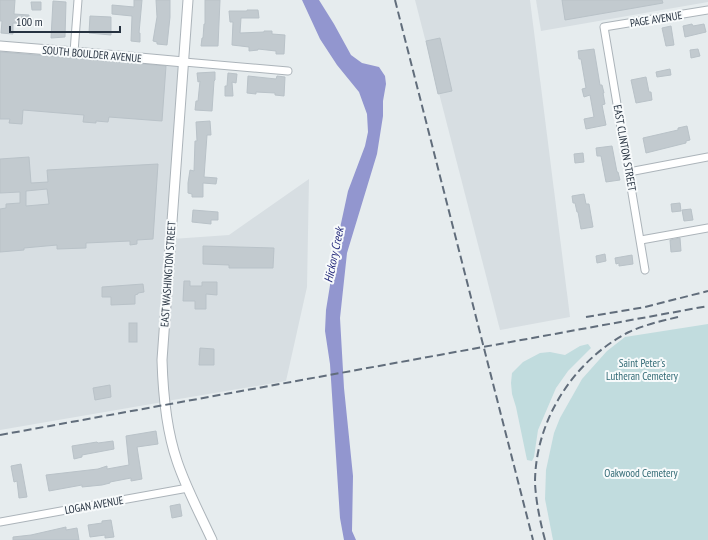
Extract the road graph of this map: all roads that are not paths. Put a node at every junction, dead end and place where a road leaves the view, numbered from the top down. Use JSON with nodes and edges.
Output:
{"nodes":[{"id":1,"x":78,"y":0,"type":"edge"},
{"id":2,"x":188,"y":0,"type":"edge"},
{"id":3,"x":708,"y":10,"type":"edge"},
{"id":4,"x":604,"y":27,"type":"joint"},
{"id":5,"x":0,"y":46,"type":"edge"},
{"id":6,"x":74,"y":52,"type":"junction"},
{"id":7,"x":184,"y":62,"type":"junction"},
{"id":8,"x":288,"y":71,"type":"dead end"},
{"id":9,"x":708,"y":158,"type":"edge"},
{"id":10,"x":629,"y":172,"type":"junction"},
{"id":11,"x":708,"y":228,"type":"edge"},
{"id":12,"x":641,"y":240,"type":"junction"},
{"id":13,"x":645,"y":270,"type":"dead end"},
{"id":14,"x":188,"y":488,"type":"junction"},
{"id":15,"x":0,"y":522,"type":"edge"},
{"id":16,"x":212,"y":540,"type":"edge"}],
"edges":[{"from":1,"to":6,"type":"street"},
{"from":2,"to":7,"type":"street","name":"EAST WASHINGTON STREET"},
{"from":3,"to":4,"type":"street","name":"PAGE AVENUE"},
{"from":4,"to":10,"type":"street","name":"EAST CLINTON STREET"},
{"from":5,"to":6,"type":"street","name":"SOUTH BOULDER AVENUE"},
{"from":6,"to":7,"type":"street","name":"SOUTH BOULDER AVENUE"},
{"from":7,"to":8,"type":"street"},
{"from":7,"to":14,"type":"street","name":"EAST WASHINGTON STREET"},
{"from":9,"to":10,"type":"street"},
{"from":10,"to":12,"type":"street","name":"EAST CLINTON STREET"},
{"from":11,"to":12,"type":"street"},
{"from":12,"to":13,"type":"street","name":"EAST CLINTON STREET"},
{"from":14,"to":15,"type":"street","name":"LOGAN AVENUE"},
{"from":14,"to":16,"type":"street","name":"EAST WASHINGTON STREET"}]}
